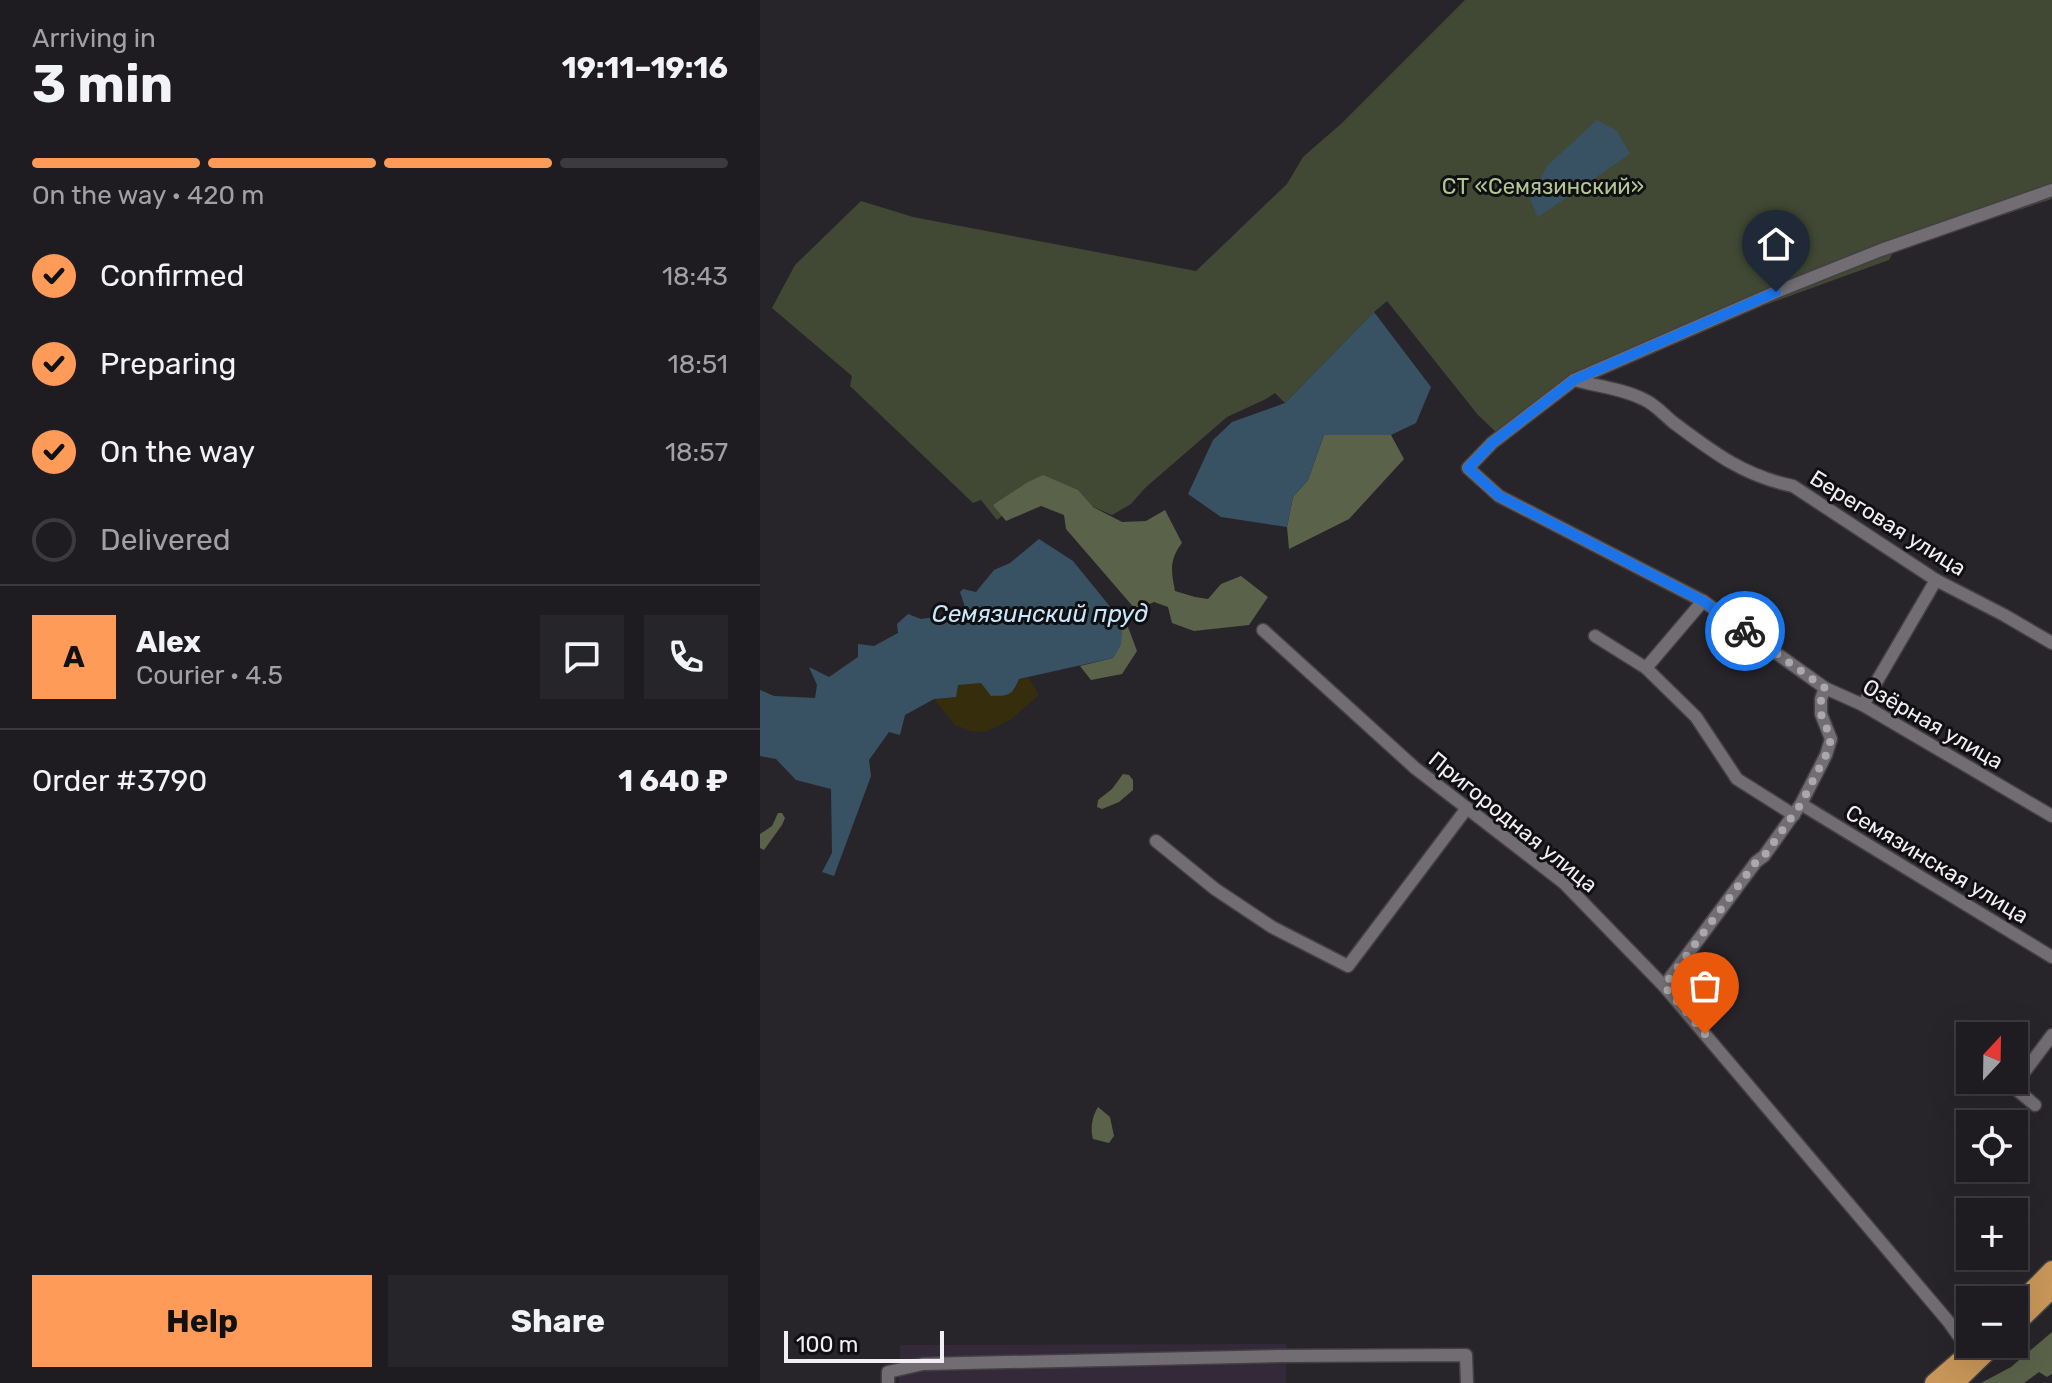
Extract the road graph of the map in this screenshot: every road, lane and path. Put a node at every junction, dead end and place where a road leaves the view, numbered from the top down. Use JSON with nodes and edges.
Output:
{"nodes":[{"id":1,"x":2052,"y":190,"type":"edge"},
{"id":2,"x":1574,"y":380,"type":"junction"},
{"id":3,"x":1936,"y":580,"type":"junction"},
{"id":4,"x":1703,"y":601,"type":"junction"},
{"id":5,"x":1263,"y":630,"type":"dead end"},
{"id":6,"x":1595,"y":636,"type":"dead end"},
{"id":7,"x":2052,"y":643,"type":"edge"},
{"id":8,"x":1646,"y":668,"type":"junction"},
{"id":9,"x":1825,"y":688,"type":"junction"},
{"id":10,"x":1863,"y":705,"type":"junction"},
{"id":11,"x":1467,"y":808,"type":"junction"},
{"id":12,"x":1798,"y":810,"type":"junction"},
{"id":13,"x":2052,"y":816,"type":"edge"},
{"id":14,"x":1156,"y":841,"type":"dead end"},
{"id":15,"x":2052,"y":957,"type":"edge"},
{"id":16,"x":1664,"y":986,"type":"junction"},
{"id":17,"x":2052,"y":1035,"type":"edge"},
{"id":18,"x":2035,"y":1105,"type":"dead end"},
{"id":19,"x":2052,"y":1270,"type":"edge"},
{"id":20,"x":2052,"y":1289,"type":"edge"},
{"id":21,"x":2028,"y":1295,"type":"edge"},
{"id":22,"x":2028,"y":1312,"type":"edge"},
{"id":23,"x":1956,"y":1328,"type":"edge"},
{"id":24,"x":1963,"y":1358,"type":"edge"},
{"id":25,"x":1981,"y":1358,"type":"edge"},
{"id":26,"x":888,"y":1383,"type":"edge"},
{"id":27,"x":1467,"y":1383,"type":"edge"},
{"id":28,"x":1934,"y":1383,"type":"edge"},
{"id":29,"x":1955,"y":1383,"type":"edge"}],
"edges":[{"from":1,"to":2,"type":"street"},
{"from":2,"to":3,"type":"street","name":"Береговая улица"},
{"from":2,"to":4,"type":"street","name":"Озёрная улица"},
{"from":3,"to":7,"type":"street","name":"Береговая улица"},
{"from":3,"to":10,"type":"street"},
{"from":4,"to":8,"type":"street"},
{"from":4,"to":9,"type":"street","name":"Озёрная улица"},
{"from":5,"to":11,"type":"street","name":"Пригородная улица"},
{"from":6,"to":8,"type":"street","name":"Семязинская улица"},
{"from":8,"to":12,"type":"street","name":"Семязинская улица"},
{"from":9,"to":10,"type":"street","name":"Озёрная улица"},
{"from":9,"to":12,"type":"street"},
{"from":10,"to":13,"type":"street","name":"Озёрная улица"},
{"from":11,"to":14,"type":"street"},
{"from":11,"to":16,"type":"street","name":"Пригородная улица"},
{"from":12,"to":15,"type":"street","name":"Семязинская улица"},
{"from":12,"to":16,"type":"street"},
{"from":16,"to":23,"type":"street","name":"Пригородная улица"},
{"from":17,"to":18,"type":"street"},
{"from":19,"to":21,"type":"highway"},
{"from":20,"to":22,"type":"highway"},
{"from":24,"to":28,"type":"highway"},
{"from":25,"to":29,"type":"highway"},
{"from":26,"to":27,"type":"street"}]}
